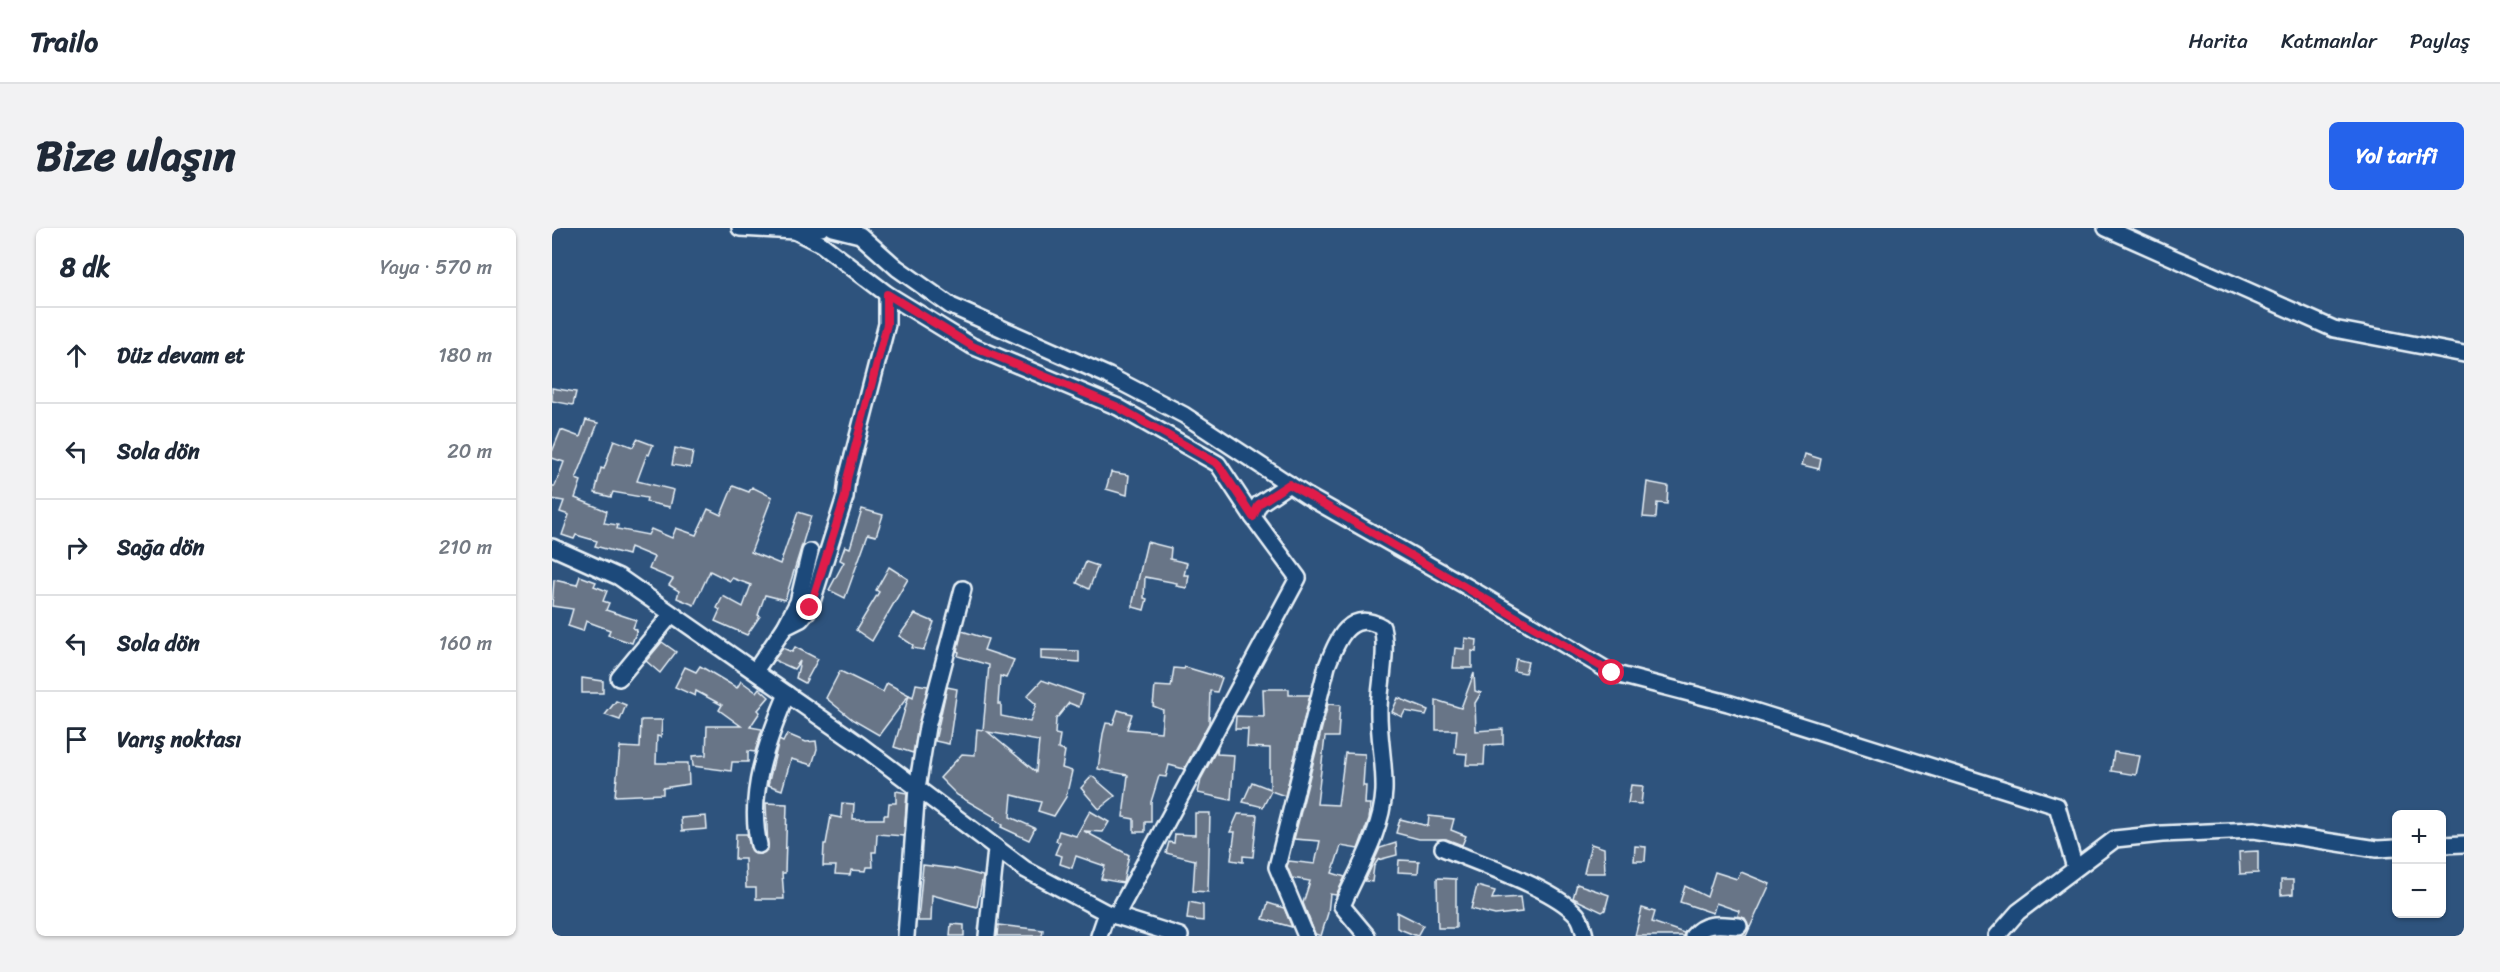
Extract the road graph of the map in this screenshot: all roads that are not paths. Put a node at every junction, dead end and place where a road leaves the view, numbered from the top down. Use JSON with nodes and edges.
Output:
{"nodes":[{"id":1,"x":741,"y":228,"type":"edge"},
{"id":2,"x":821,"y":228,"type":"edge"},
{"id":3,"x":832,"y":228,"type":"edge"},
{"id":4,"x":2106,"y":228,"type":"edge"},
{"id":5,"x":795,"y":231,"type":"junction"},
{"id":6,"x":887,"y":294,"type":"junction"},
{"id":7,"x":2464,"y":354,"type":"edge"},
{"id":8,"x":1289,"y":484,"type":"junction"},
{"id":9,"x":1253,"y":517,"type":"junction"},
{"id":10,"x":552,"y":547,"type":"edge"},
{"id":11,"x":810,"y":552,"type":"dead end"},
{"id":12,"x":963,"y":589,"type":"dead end"},
{"id":13,"x":671,"y":615,"type":"junction"},
{"id":14,"x":785,"y":627,"type":"junction"},
{"id":15,"x":755,"y":670,"type":"junction"},
{"id":16,"x":619,"y":678,"type":"dead end"},
{"id":17,"x":787,"y":694,"type":"junction"},
{"id":18,"x":917,"y":788,"type":"junction"},
{"id":19,"x":2464,"y":844,"type":"edge"},
{"id":20,"x":759,"y":845,"type":"dead end"},
{"id":21,"x":2446,"y":845,"type":"edge"},
{"id":22,"x":1443,"y":848,"type":"dead end"},
{"id":23,"x":2392,"y":848,"type":"edge"},
{"id":24,"x":996,"y":849,"type":"junction"},
{"id":25,"x":2074,"y":867,"type":"junction"},
{"id":26,"x":1111,"y":914,"type":"junction"},
{"id":27,"x":1739,"y":926,"type":"dead end"},
{"id":28,"x":906,"y":936,"type":"edge"},
{"id":29,"x":987,"y":936,"type":"edge"},
{"id":30,"x":1099,"y":936,"type":"edge"},
{"id":31,"x":1180,"y":936,"type":"edge"},
{"id":32,"x":1306,"y":936,"type":"edge"},
{"id":33,"x":1367,"y":936,"type":"edge"},
{"id":34,"x":1585,"y":936,"type":"edge"},
{"id":35,"x":1693,"y":936,"type":"edge"},
{"id":36,"x":1997,"y":936,"type":"edge"}],
"edges":[{"from":1,"to":5,"type":"street"},
{"from":2,"to":5,"type":"street"},
{"from":3,"to":8,"type":"street"},
{"from":4,"to":7,"type":"street"},
{"from":5,"to":6,"type":"street"},
{"from":6,"to":9,"type":"street"},
{"from":6,"to":14,"type":"street"},
{"from":8,"to":9,"type":"street"},
{"from":8,"to":25,"type":"street"},
{"from":9,"to":26,"type":"street"},
{"from":10,"to":13,"type":"street"},
{"from":11,"to":14,"type":"street"},
{"from":12,"to":18,"type":"street"},
{"from":13,"to":15,"type":"street"},
{"from":13,"to":16,"type":"street"},
{"from":14,"to":15,"type":"street"},
{"from":15,"to":17,"type":"street"},
{"from":17,"to":18,"type":"street"},
{"from":17,"to":20,"type":"street"},
{"from":18,"to":24,"type":"street"},
{"from":18,"to":28,"type":"street"},
{"from":19,"to":21,"type":"street"},
{"from":22,"to":34,"type":"street"},
{"from":23,"to":25,"type":"street"},
{"from":24,"to":26,"type":"street"},
{"from":24,"to":29,"type":"street"},
{"from":25,"to":36,"type":"street"},
{"from":26,"to":30,"type":"street"},
{"from":26,"to":31,"type":"street"},
{"from":27,"to":35,"type":"street"},
{"from":32,"to":33,"type":"street"}]}
